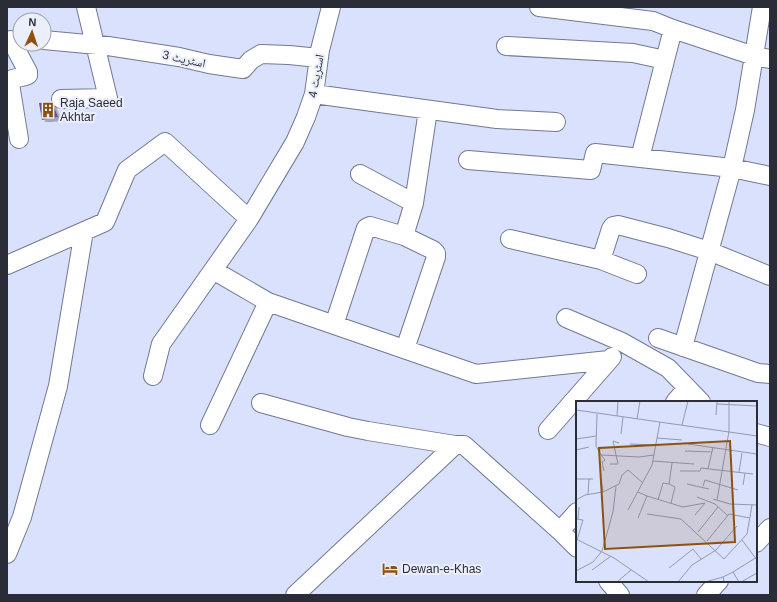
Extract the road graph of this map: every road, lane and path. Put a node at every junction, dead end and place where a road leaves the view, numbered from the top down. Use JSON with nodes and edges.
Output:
{"nodes":[{"id":1,"x":86,"y":7,"type":"edge"},
{"id":2,"x":331,"y":7,"type":"edge"},
{"id":3,"x":539,"y":7,"type":"edge"},
{"id":4,"x":762,"y":7,"type":"edge"},
{"id":5,"x":673,"y":29,"type":"junction"},
{"id":6,"x":52,"y":41,"type":"edge"},
{"id":7,"x":94,"y":44,"type":"junction"},
{"id":8,"x":506,"y":46,"type":"dead end"},
{"id":9,"x":19,"y":52,"type":"edge"},
{"id":10,"x":762,"y":57,"type":"edge"},
{"id":11,"x":320,"y":58,"type":"junction"},
{"id":12,"x":665,"y":60,"type":"junction"},
{"id":13,"x":314,"y":94,"type":"junction"},
{"id":14,"x":61,"y":99,"type":"dead end"},
{"id":15,"x":428,"y":110,"type":"junction"},
{"id":16,"x":556,"y":122,"type":"dead end"},
{"id":17,"x":19,"y":139,"type":"dead end"},
{"id":18,"x":640,"y":158,"type":"junction"},
{"id":19,"x":468,"y":160,"type":"dead end"},
{"id":20,"x":732,"y":168,"type":"junction"},
{"id":21,"x":360,"y":174,"type":"dead end"},
{"id":22,"x":770,"y":176,"type":"edge"},
{"id":23,"x":414,"y":204,"type":"junction"},
{"id":24,"x":249,"y":219,"type":"junction"},
{"id":25,"x":84,"y":231,"type":"junction"},
{"id":26,"x":404,"y":236,"type":"junction"},
{"id":27,"x":510,"y":239,"type":"dead end"},
{"id":28,"x":710,"y":251,"type":"junction"},
{"id":29,"x":601,"y":260,"type":"junction"},
{"id":30,"x":7,"y":262,"type":"edge"},
{"id":31,"x":7,"y":265,"type":"edge"},
{"id":32,"x":213,"y":270,"type":"junction"},
{"id":33,"x":637,"y":274,"type":"dead end"},
{"id":34,"x":770,"y":276,"type":"edge"},
{"id":35,"x":268,"y":302,"type":"junction"},
{"id":36,"x":566,"y":318,"type":"dead end"},
{"id":37,"x":334,"y":325,"type":"junction"},
{"id":38,"x":658,"y":338,"type":"dead end"},
{"id":39,"x":622,"y":342,"type":"junction"},
{"id":40,"x":684,"y":347,"type":"junction"},
{"id":41,"x":405,"y":349,"type":"junction"},
{"id":42,"x":609,"y":360,"type":"junction"},
{"id":43,"x":770,"y":374,"type":"edge"},
{"id":44,"x":153,"y":376,"type":"dead end"},
{"id":45,"x":687,"y":388,"type":"junction"},
{"id":46,"x":676,"y":401,"type":"edge"},
{"id":47,"x":700,"y":401,"type":"edge"},
{"id":48,"x":261,"y":403,"type":"dead end"},
{"id":49,"x":210,"y":425,"type":"dead end"},
{"id":50,"x":548,"y":430,"type":"dead end"},
{"id":51,"x":757,"y":433,"type":"edge"},
{"id":52,"x":770,"y":437,"type":"edge"},
{"id":53,"x":455,"y":445,"type":"junction"},
{"id":54,"x":576,"y":513,"type":"edge"},
{"id":55,"x":770,"y":528,"type":"edge"},
{"id":56,"x":560,"y":531,"type":"junction"},
{"id":57,"x":757,"y":542,"type":"edge"},
{"id":58,"x":576,"y":547,"type":"edge"},
{"id":59,"x":7,"y":554,"type":"edge"},
{"id":60,"x":718,"y":582,"type":"edge"},
{"id":61,"x":296,"y":595,"type":"edge"},
{"id":62,"x":706,"y":595,"type":"edge"}],
"edges":[{"from":1,"to":7,"type":"street"},
{"from":2,"to":11,"type":"street","name":"اسٹریٹ 4"},
{"from":3,"to":5,"type":"street"},
{"from":4,"to":10,"type":"street"},
{"from":5,"to":10,"type":"street"},
{"from":5,"to":12,"type":"street"},
{"from":6,"to":7,"type":"street","name":"اسٹریٹ 3"},
{"from":7,"to":11,"type":"street","name":"اسٹریٹ 3"},
{"from":7,"to":14,"type":"street"},
{"from":8,"to":12,"type":"street"},
{"from":9,"to":17,"type":"street"},
{"from":10,"to":20,"type":"street"},
{"from":11,"to":13,"type":"street","name":"اسٹریٹ 4"},
{"from":12,"to":18,"type":"street"},
{"from":13,"to":15,"type":"street"},
{"from":13,"to":24,"type":"street","name":"اسٹریٹ 4"},
{"from":15,"to":16,"type":"street"},
{"from":15,"to":23,"type":"street"},
{"from":18,"to":19,"type":"street"},
{"from":18,"to":20,"type":"street"},
{"from":20,"to":22,"type":"street"},
{"from":20,"to":28,"type":"street"},
{"from":21,"to":23,"type":"street"},
{"from":23,"to":26,"type":"street"},
{"from":24,"to":25,"type":"street"},
{"from":24,"to":32,"type":"street","name":"اسٹریٹ 4"},
{"from":25,"to":31,"type":"street"},
{"from":25,"to":59,"type":"street"},
{"from":26,"to":37,"type":"street"},
{"from":26,"to":41,"type":"street"},
{"from":27,"to":29,"type":"street"},
{"from":28,"to":29,"type":"street"},
{"from":28,"to":34,"type":"street"},
{"from":28,"to":40,"type":"street"},
{"from":29,"to":33,"type":"street"},
{"from":30,"to":31,"type":"street"},
{"from":32,"to":35,"type":"street"},
{"from":32,"to":44,"type":"street","name":"اسٹریٹ 4"},
{"from":35,"to":37,"type":"street"},
{"from":35,"to":49,"type":"street"},
{"from":36,"to":39,"type":"street"},
{"from":37,"to":41,"type":"street"},
{"from":38,"to":40,"type":"street"},
{"from":39,"to":42,"type":"street"},
{"from":39,"to":45,"type":"street"},
{"from":40,"to":43,"type":"street"},
{"from":41,"to":42,"type":"street"},
{"from":42,"to":50,"type":"street"},
{"from":45,"to":46,"type":"street"},
{"from":45,"to":47,"type":"street"},
{"from":48,"to":53,"type":"street"},
{"from":51,"to":52,"type":"street"},
{"from":53,"to":56,"type":"street"},
{"from":53,"to":61,"type":"street"},
{"from":54,"to":56,"type":"street"},
{"from":55,"to":57,"type":"street"},
{"from":56,"to":58,"type":"street"},
{"from":60,"to":62,"type":"street"}]}
